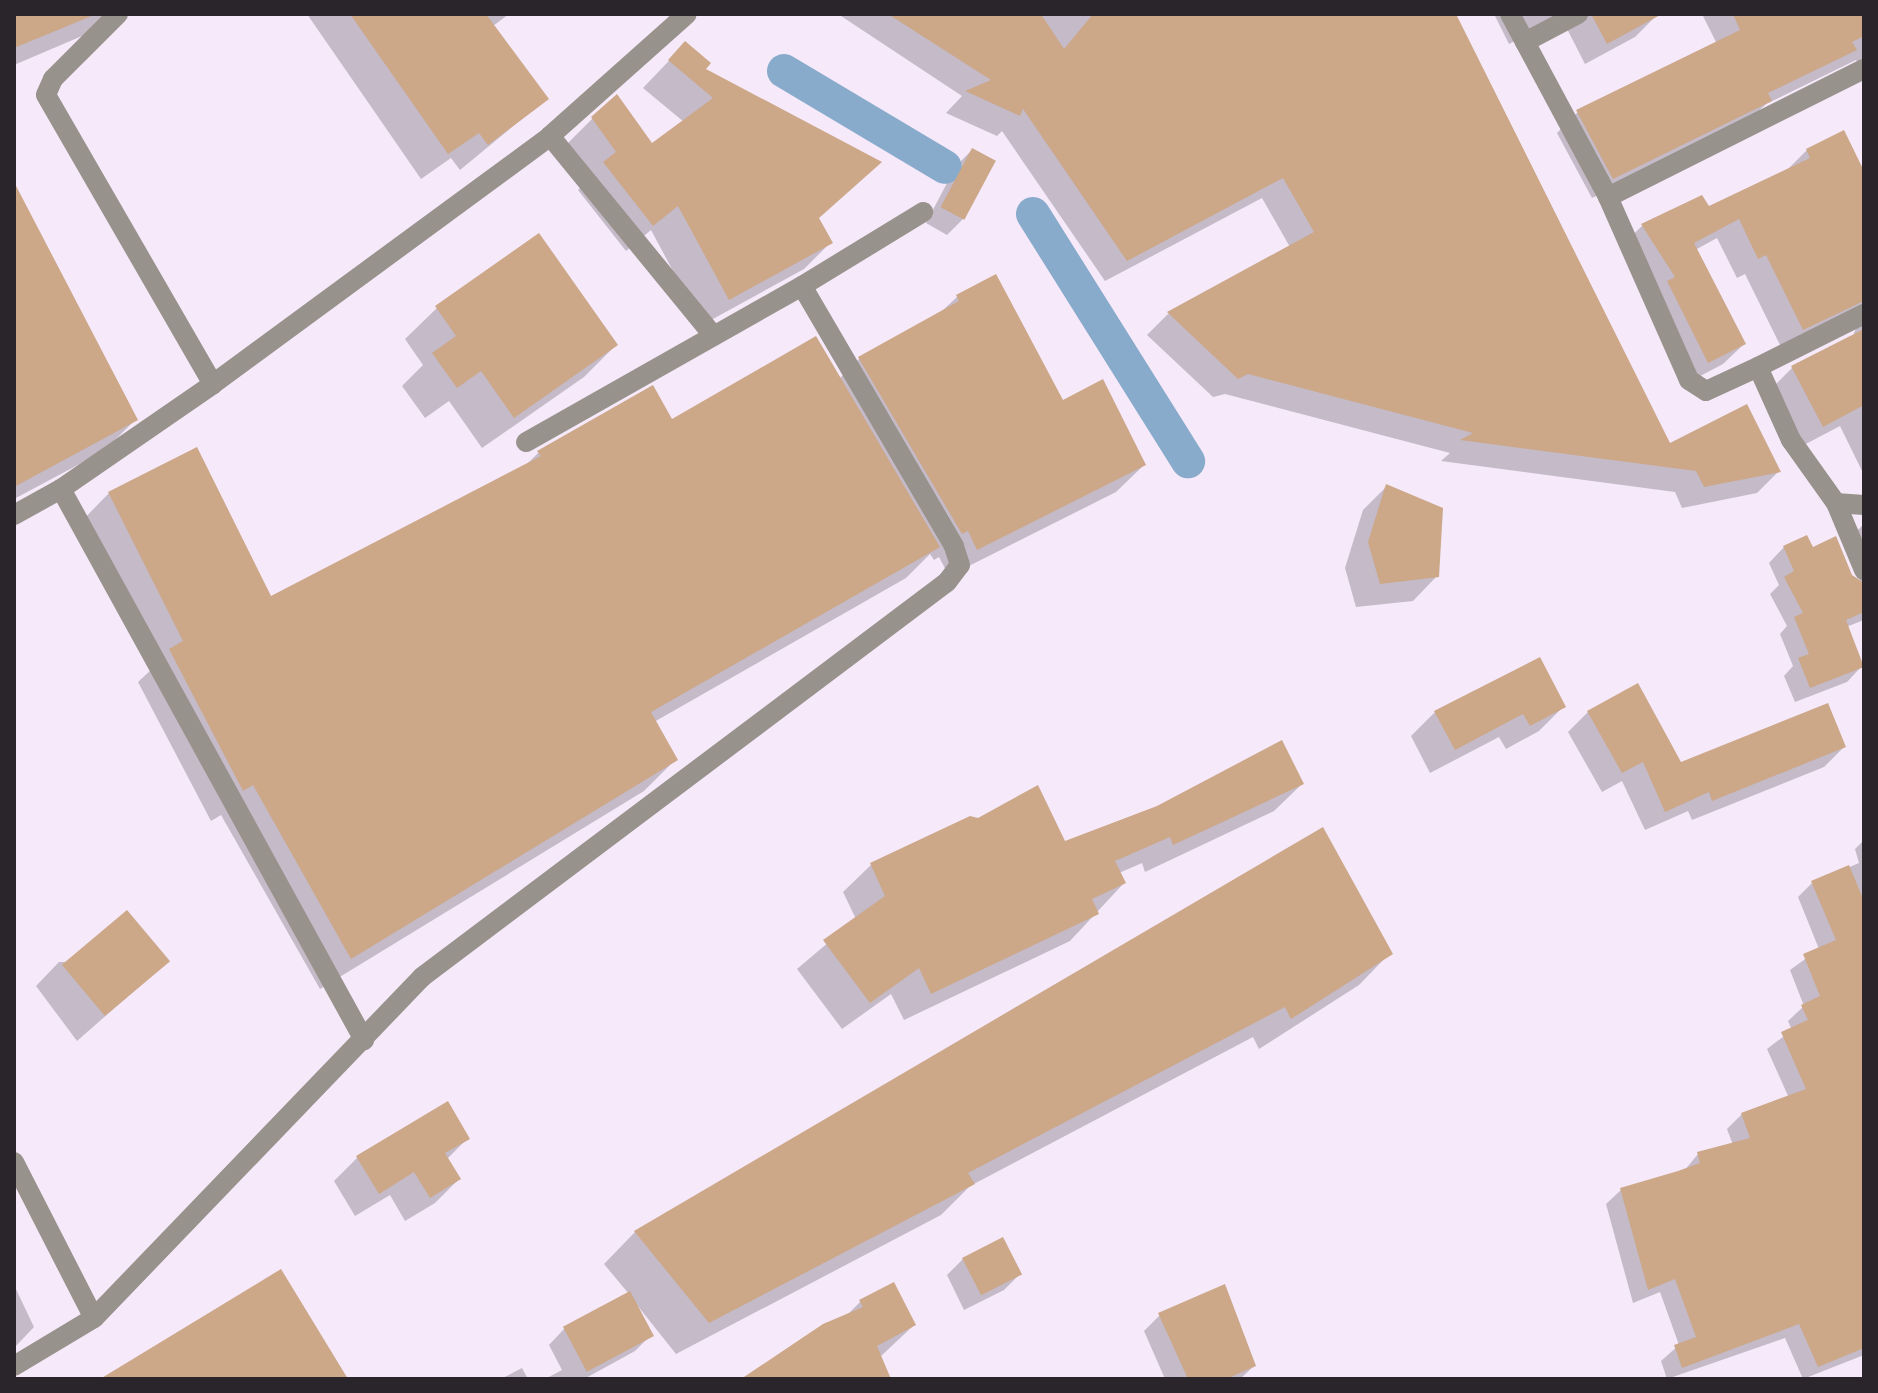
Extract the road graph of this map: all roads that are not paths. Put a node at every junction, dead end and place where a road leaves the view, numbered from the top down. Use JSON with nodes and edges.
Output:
{"nodes":[{"id":1,"x":118,"y":14,"type":"edge"},
{"id":2,"x":687,"y":14,"type":"edge"},
{"id":3,"x":1510,"y":14,"type":"edge"},
{"id":4,"x":1578,"y":14,"type":"edge"},
{"id":5,"x":1525,"y":42,"type":"junction"},
{"id":6,"x":1864,"y":69,"type":"edge"},
{"id":7,"x":550,"y":136,"type":"junction"},
{"id":8,"x":1608,"y":197,"type":"junction"},
{"id":9,"x":923,"y":212,"type":"dead end"},
{"id":10,"x":802,"y":286,"type":"junction"},
{"id":11,"x":1864,"y":314,"type":"edge"},
{"id":12,"x":713,"y":335,"type":"junction"},
{"id":13,"x":1758,"y":367,"type":"junction"},
{"id":14,"x":213,"y":384,"type":"junction"},
{"id":15,"x":526,"y":442,"type":"dead end"},
{"id":16,"x":61,"y":489,"type":"junction"},
{"id":17,"x":1864,"y":505,"type":"edge"},
{"id":18,"x":1839,"y":512,"type":"junction"},
{"id":19,"x":14,"y":515,"type":"edge"},
{"id":20,"x":1864,"y":570,"type":"edge"},
{"id":21,"x":364,"y":1040,"type":"junction"},
{"id":22,"x":14,"y":1162,"type":"edge"},
{"id":23,"x":94,"y":1318,"type":"junction"},
{"id":24,"x":14,"y":1366,"type":"edge"}],
"edges":[{"from":1,"to":14,"type":"street"},
{"from":2,"to":7,"type":"street"},
{"from":3,"to":5,"type":"street"},
{"from":4,"to":5,"type":"street"},
{"from":5,"to":8,"type":"street"},
{"from":6,"to":8,"type":"street"},
{"from":7,"to":12,"type":"street"},
{"from":7,"to":14,"type":"street"},
{"from":8,"to":13,"type":"street"},
{"from":9,"to":10,"type":"street"},
{"from":10,"to":12,"type":"street"},
{"from":10,"to":21,"type":"street"},
{"from":11,"to":13,"type":"street"},
{"from":12,"to":15,"type":"street"},
{"from":13,"to":18,"type":"street"},
{"from":14,"to":16,"type":"street"},
{"from":16,"to":19,"type":"street"},
{"from":16,"to":21,"type":"street"},
{"from":17,"to":18,"type":"street"},
{"from":18,"to":20,"type":"street"},
{"from":21,"to":23,"type":"street"},
{"from":22,"to":23,"type":"street"},
{"from":23,"to":24,"type":"street"}]}
